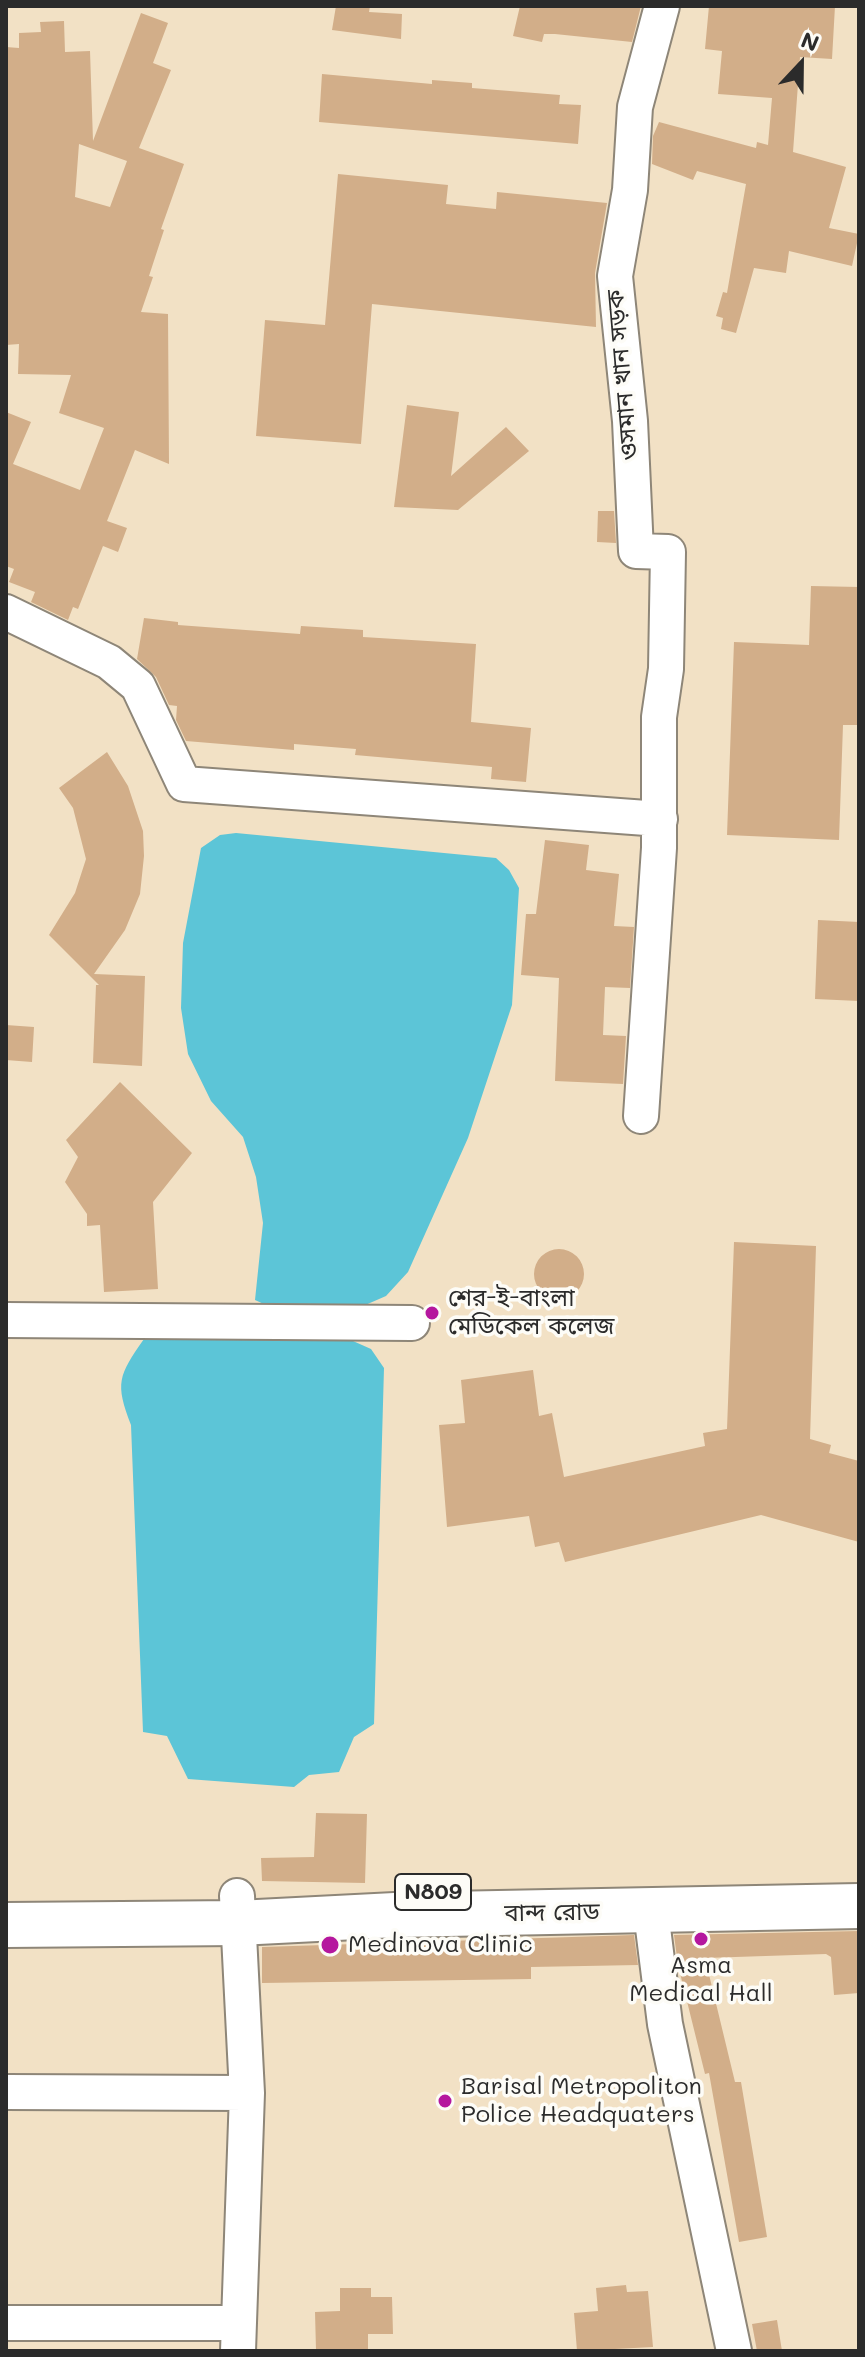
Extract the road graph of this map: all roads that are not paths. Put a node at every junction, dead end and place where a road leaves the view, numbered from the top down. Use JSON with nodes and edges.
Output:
{"nodes":[{"id":1,"x":662,"y":6,"type":"edge"},
{"id":2,"x":6,"y":612,"type":"edge"},
{"id":3,"x":660,"y":819,"type":"junction"},
{"id":4,"x":641,"y":1116,"type":"dead end"},
{"id":5,"x":6,"y":1320,"type":"edge"},
{"id":6,"x":412,"y":1323,"type":"dead end"},
{"id":7,"x":859,"y":1879,"type":"edge"},
{"id":8,"x":6,"y":1897,"type":"edge"},
{"id":9,"x":859,"y":1906,"type":"edge"},
{"id":10,"x":238,"y":1910,"type":"junction"},
{"id":11,"x":651,"y":1912,"type":"junction"},
{"id":12,"x":6,"y":1925,"type":"edge"},
{"id":13,"x":6,"y":2092,"type":"edge"},
{"id":14,"x":247,"y":2093,"type":"junction"},
{"id":15,"x":6,"y":2323,"type":"edge"},
{"id":16,"x":239,"y":2337,"type":"edge"},
{"id":17,"x":734,"y":2351,"type":"edge"}],
"edges":[{"from":1,"to":3,"type":"street","name":"ওসমান খান সড়ক"},
{"from":2,"to":3,"type":"street"},
{"from":3,"to":4,"type":"street"},
{"from":5,"to":6,"type":"street"},
{"from":7,"to":10,"type":"highway","name":"বান্দ রোড","number":"N809"},
{"from":8,"to":10,"type":"highway","name":"বান্দ রোড","number":"N809"},
{"from":9,"to":11,"type":"highway","name":"বান্দ রোড","number":"N809"},
{"from":10,"to":11,"type":"highway","name":"বান্দ রোড","number":"N809"},
{"from":10,"to":12,"type":"highway","name":"বান্দ রোড","number":"N809"},
{"from":10,"to":14,"type":"street"},
{"from":11,"to":17,"type":"street"},
{"from":13,"to":14,"type":"street"},
{"from":14,"to":16,"type":"street"},
{"from":15,"to":16,"type":"street"}]}
